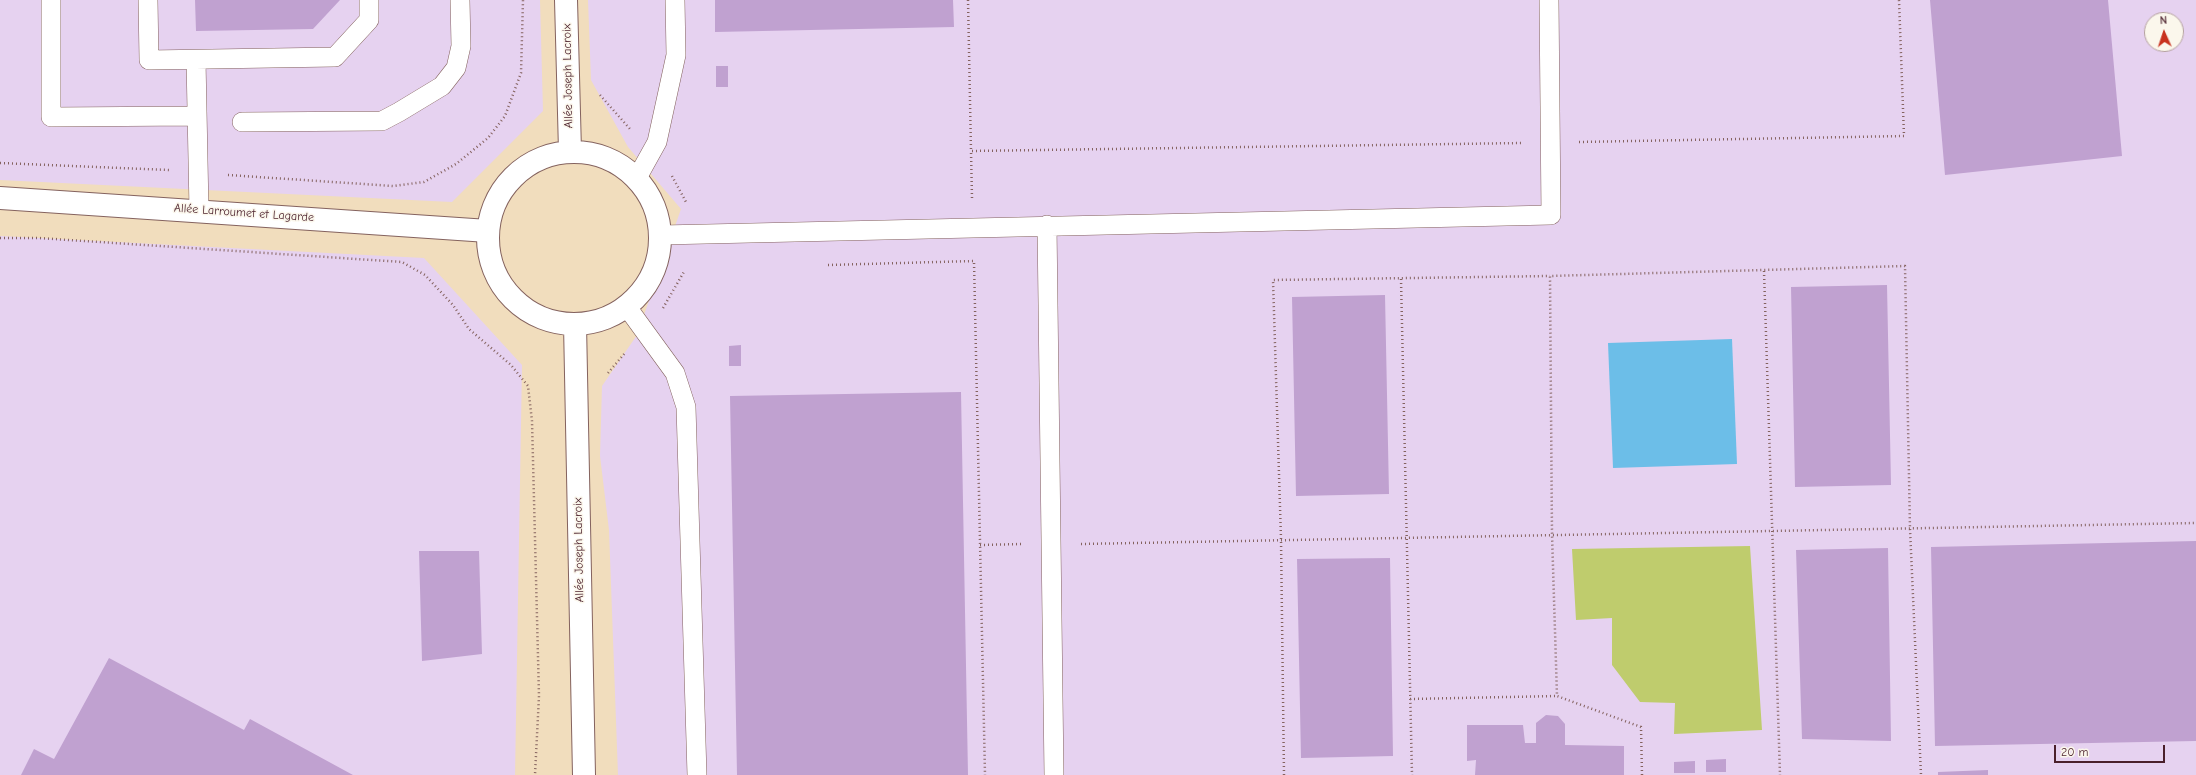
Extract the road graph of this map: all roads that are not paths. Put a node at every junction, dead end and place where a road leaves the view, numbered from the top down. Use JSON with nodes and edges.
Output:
{"nodes":[{"id":1,"x":52,"y":0,"type":"edge"},
{"id":2,"x":148,"y":0,"type":"edge"},
{"id":3,"x":369,"y":0,"type":"edge"},
{"id":4,"x":460,"y":0,"type":"edge"},
{"id":5,"x":566,"y":0,"type":"edge"},
{"id":6,"x":675,"y":0,"type":"edge"},
{"id":7,"x":1549,"y":0,"type":"edge"},
{"id":8,"x":196,"y":60,"type":"junction"},
{"id":9,"x":197,"y":116,"type":"junction"},
{"id":10,"x":242,"y":122,"type":"dead end"},
{"id":11,"x":570,"y":151,"type":"junction"},
{"id":12,"x":637,"y":178,"type":"junction"},
{"id":13,"x":0,"y":198,"type":"edge"},
{"id":14,"x":199,"y":210,"type":"junction"},
{"id":15,"x":1047,"y":225,"type":"junction"},
{"id":16,"x":488,"y":231,"type":"junction"},
{"id":17,"x":662,"y":235,"type":"junction"},
{"id":18,"x":627,"y":307,"type":"junction"},
{"id":19,"x":575,"y":324,"type":"junction"},
{"id":20,"x":584,"y":775,"type":"edge"},
{"id":21,"x":697,"y":775,"type":"edge"},
{"id":22,"x":1054,"y":775,"type":"edge"}],
"edges":[{"from":1,"to":9,"type":"lane"},
{"from":2,"to":8,"type":"lane"},
{"from":3,"to":8,"type":"lane"},
{"from":4,"to":10,"type":"lane"},
{"from":5,"to":11,"type":"street","name":"Allée Joseph Lacroix"},
{"from":6,"to":12,"type":"lane"},
{"from":7,"to":15,"type":"lane"},
{"from":8,"to":9,"type":"lane"},
{"from":9,"to":14,"type":"lane"},
{"from":11,"to":12,"type":"street"},
{"from":11,"to":16,"type":"street"},
{"from":12,"to":17,"type":"street"},
{"from":13,"to":14,"type":"street","name":"Allée Larroumet et Lagarde"},
{"from":14,"to":16,"type":"street","name":"Allée Larroumet et Lagarde"},
{"from":15,"to":17,"type":"lane"},
{"from":15,"to":22,"type":"lane"},
{"from":16,"to":19,"type":"street"},
{"from":17,"to":18,"type":"street"},
{"from":18,"to":19,"type":"street"},
{"from":18,"to":21,"type":"lane"},
{"from":19,"to":20,"type":"street","name":"Allée Joseph Lacroix"}]}
